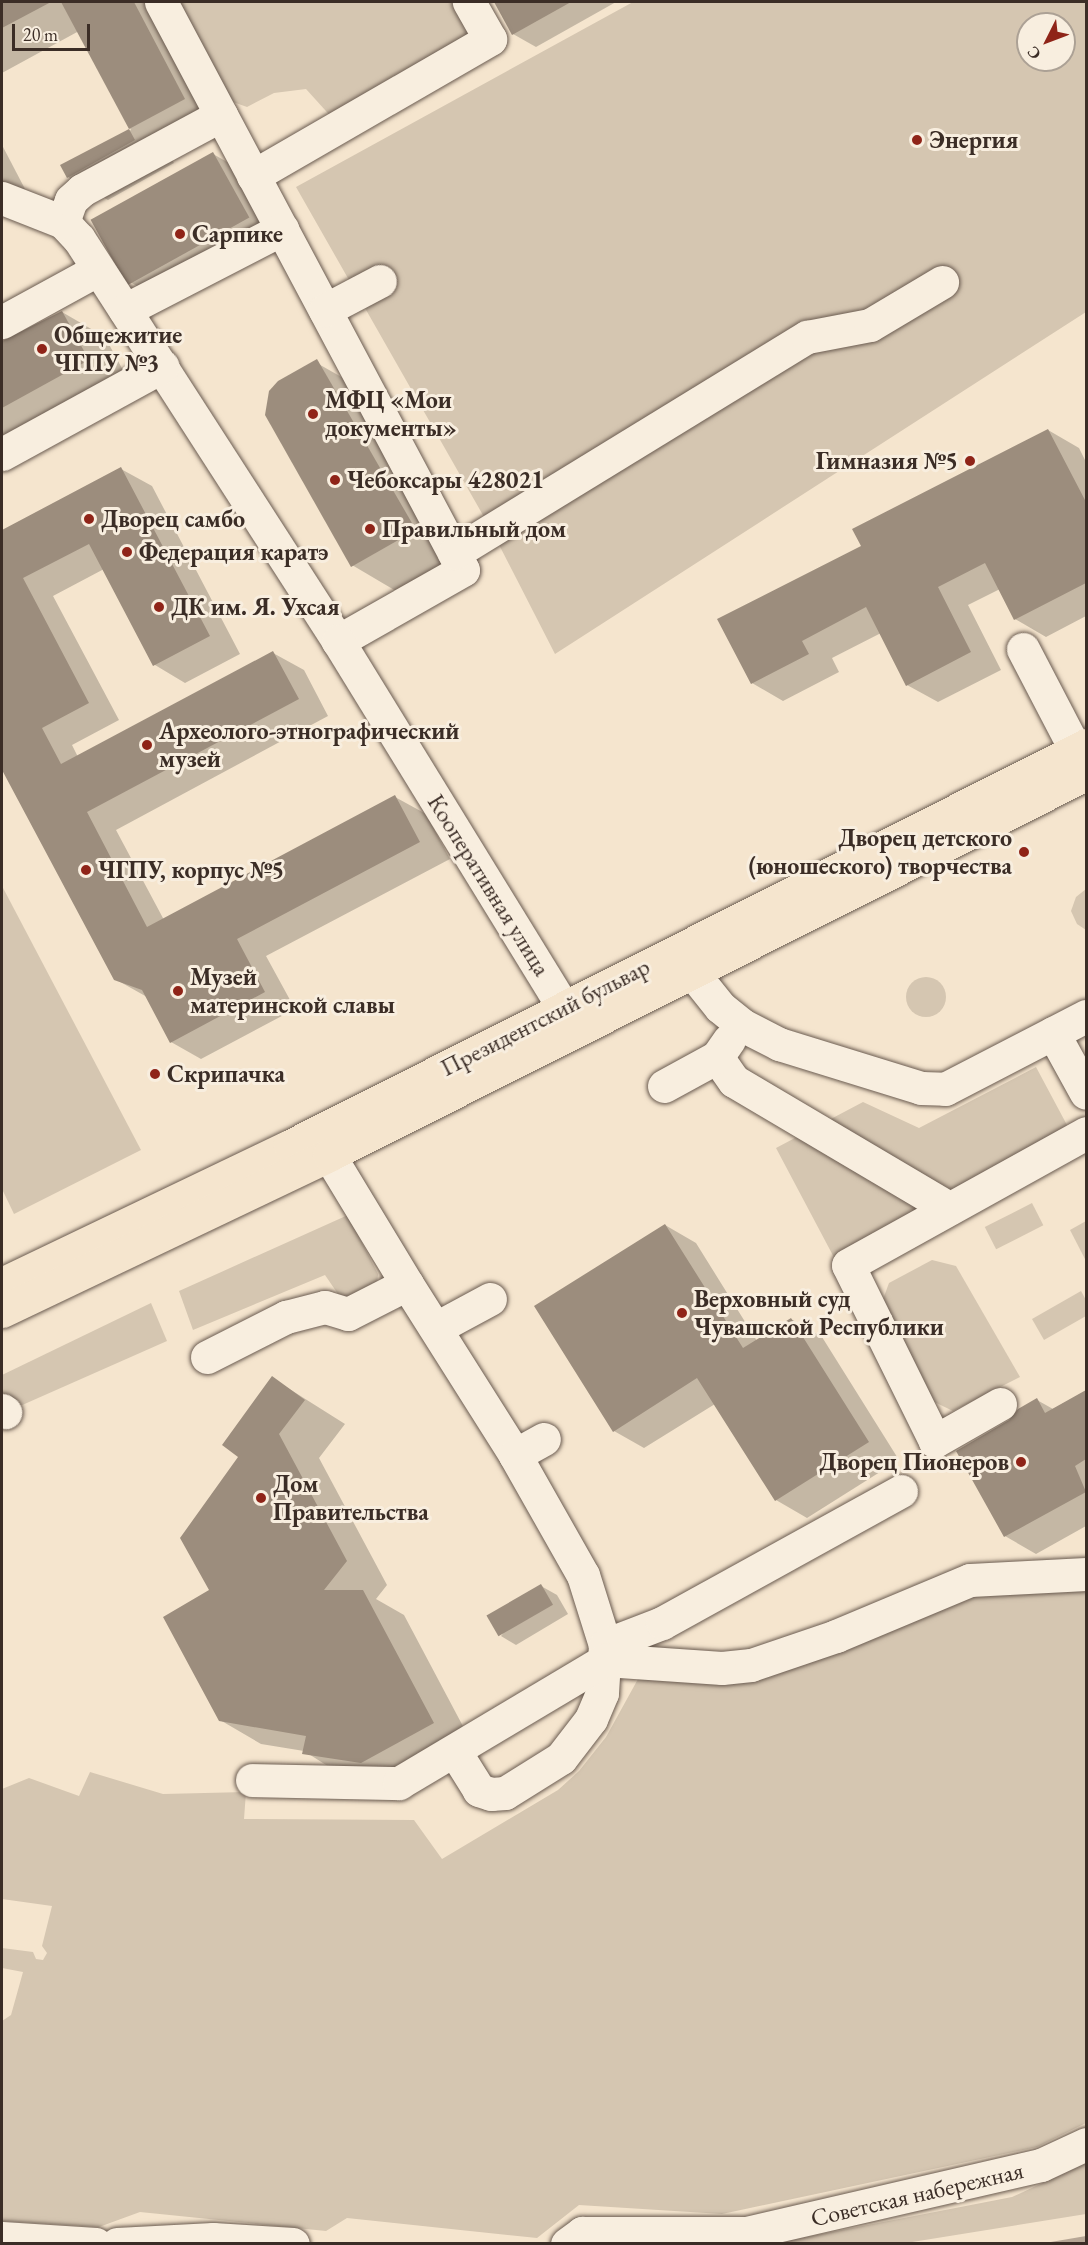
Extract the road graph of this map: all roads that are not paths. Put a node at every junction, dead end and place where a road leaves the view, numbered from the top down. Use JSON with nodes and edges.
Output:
{"nodes":[{"id":1,"x":161,"y":2,"type":"edge"},
{"id":2,"x":469,"y":2,"type":"edge"},
{"id":3,"x":221,"y":115,"type":"junction"},
{"id":4,"x":253,"y":176,"type":"junction"},
{"id":5,"x":2,"y":198,"type":"edge"},
{"id":6,"x":63,"y":222,"type":"junction"},
{"id":7,"x":282,"y":229,"type":"junction"},
{"id":8,"x":97,"y":270,"type":"junction"},
{"id":9,"x":380,"y":281,"type":"dead end"},
{"id":10,"x":942,"y":282,"type":"dead end"},
{"id":11,"x":125,"y":310,"type":"junction"},
{"id":12,"x":324,"y":310,"type":"junction"},
{"id":13,"x":2,"y":322,"type":"edge"},
{"id":14,"x":163,"y":366,"type":"junction"},
{"id":15,"x":2,"y":454,"type":"edge"},
{"id":16,"x":454,"y":553,"type":"junction"},
{"id":17,"x":338,"y":641,"type":"junction"},
{"id":18,"x":1023,"y":649,"type":"dead end"},
{"id":19,"x":1083,"y":757,"type":"edge"},
{"id":20,"x":686,"y":960,"type":"junction"},
{"id":21,"x":1086,"y":1016,"type":"edge"},
{"id":22,"x":569,"y":1018,"type":"junction"},
{"id":23,"x":741,"y":1024,"type":"junction"},
{"id":24,"x":1053,"y":1033,"type":"junction"},
{"id":25,"x":717,"y":1057,"type":"junction"},
{"id":26,"x":664,"y":1086,"type":"dead end"},
{"id":27,"x":1086,"y":1093,"type":"edge"},
{"id":28,"x":1086,"y":1133,"type":"edge"},
{"id":29,"x":323,"y":1143,"type":"junction"},
{"id":30,"x":949,"y":1209,"type":"junction"},
{"id":31,"x":2,"y":1284,"type":"edge"},
{"id":32,"x":407,"y":1284,"type":"junction"},
{"id":33,"x":490,"y":1299,"type":"dead end"},
{"id":34,"x":2,"y":1311,"type":"edge"},
{"id":35,"x":438,"y":1327,"type":"junction"},
{"id":36,"x":207,"y":1357,"type":"dead end"},
{"id":37,"x":999,"y":1404,"type":"dead end"},
{"id":38,"x":544,"y":1439,"type":"dead end"},
{"id":39,"x":515,"y":1455,"type":"junction"},
{"id":40,"x":901,"y":1491,"type":"dead end"},
{"id":41,"x":1086,"y":1575,"type":"edge"},
{"id":42,"x":605,"y":1652,"type":"junction"},
{"id":43,"x":458,"y":1757,"type":"dead end"},
{"id":44,"x":252,"y":1780,"type":"dead end"},
{"id":45,"x":1086,"y":2144,"type":"edge"},
{"id":46,"x":2,"y":2238,"type":"edge"},
{"id":47,"x":96,"y":2244,"type":"edge"},
{"id":48,"x":117,"y":2244,"type":"edge"},
{"id":49,"x":293,"y":2244,"type":"edge"},
{"id":50,"x":567,"y":2244,"type":"edge"}],
"edges":[{"from":1,"to":3,"type":"street"},
{"from":2,"to":4,"type":"street"},
{"from":3,"to":4,"type":"street"},
{"from":3,"to":6,"type":"street"},
{"from":4,"to":7,"type":"street"},
{"from":5,"to":6,"type":"street"},
{"from":6,"to":8,"type":"street","name":"Кооперативная улица"},
{"from":7,"to":11,"type":"street"},
{"from":7,"to":12,"type":"street"},
{"from":8,"to":11,"type":"street","name":"Кооперативная улица"},
{"from":8,"to":13,"type":"street"},
{"from":9,"to":12,"type":"street"},
{"from":10,"to":16,"type":"street"},
{"from":11,"to":14,"type":"street","name":"Кооперативная улица"},
{"from":12,"to":16,"type":"street"},
{"from":14,"to":15,"type":"street"},
{"from":14,"to":17,"type":"street","name":"Кооперативная улица"},
{"from":16,"to":17,"type":"street"},
{"from":17,"to":22,"type":"street","name":"Кооперативная улица"},
{"from":18,"to":19,"type":"street"},
{"from":19,"to":20,"type":"main road","name":"Президентский бульвар"},
{"from":20,"to":22,"type":"main road","name":"Президентский бульвар"},
{"from":20,"to":23,"type":"street"},
{"from":21,"to":24,"type":"street"},
{"from":22,"to":29,"type":"main road","name":"Президентский бульвар"},
{"from":23,"to":24,"type":"street"},
{"from":23,"to":25,"type":"street"},
{"from":24,"to":27,"type":"street"},
{"from":25,"to":26,"type":"street"},
{"from":25,"to":30,"type":"street"},
{"from":28,"to":30,"type":"street"},
{"from":29,"to":31,"type":"main road","name":"Президентский бульвар"},
{"from":29,"to":32,"type":"street"},
{"from":29,"to":34,"type":"main road","name":"Президентский бульвар"},
{"from":30,"to":37,"type":"street"},
{"from":32,"to":35,"type":"street"},
{"from":32,"to":36,"type":"street"},
{"from":33,"to":35,"type":"street"},
{"from":35,"to":39,"type":"street"},
{"from":38,"to":39,"type":"street"},
{"from":39,"to":42,"type":"street"},
{"from":40,"to":42,"type":"street"},
{"from":41,"to":42,"type":"street"},
{"from":42,"to":43,"type":"street"},
{"from":42,"to":44,"type":"street"},
{"from":45,"to":50,"type":"street","name":"Советская набережная"},
{"from":46,"to":47,"type":"street"},
{"from":48,"to":49,"type":"street"}]}
